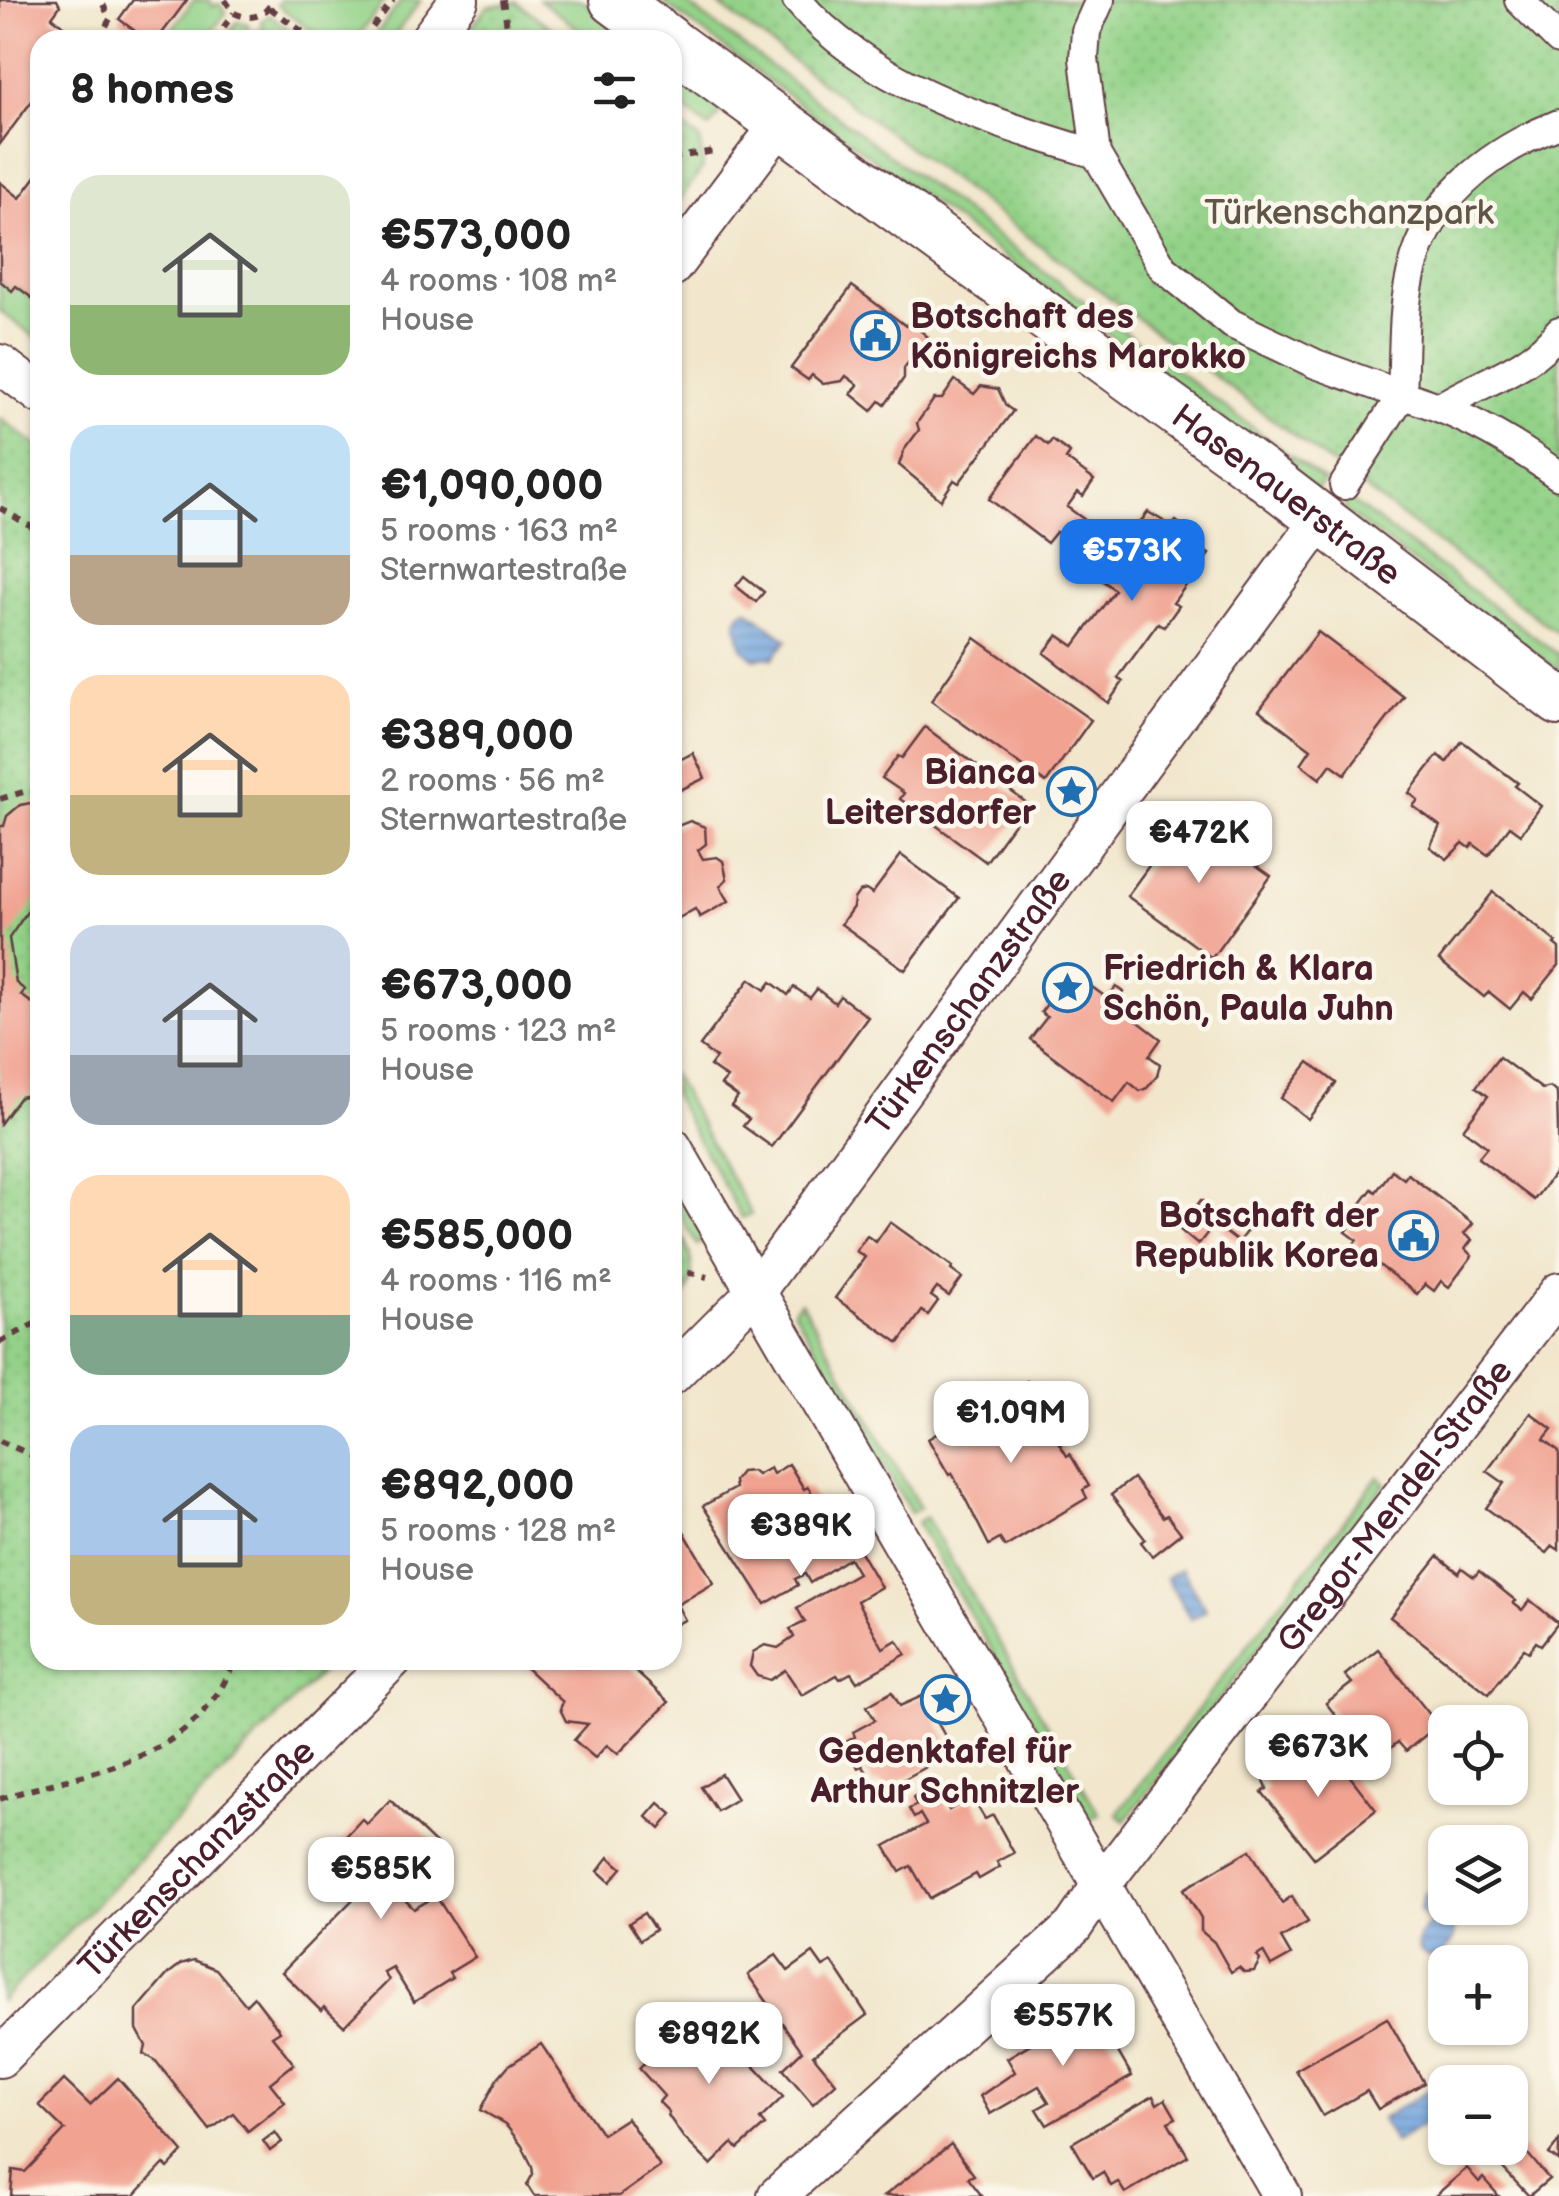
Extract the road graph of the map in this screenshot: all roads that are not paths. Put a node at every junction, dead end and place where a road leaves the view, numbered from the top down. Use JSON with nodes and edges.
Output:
{"nodes":[{"id":1,"x":460,"y":0,"type":"edge"},
{"id":2,"x":614,"y":0,"type":"edge"},
{"id":3,"x":797,"y":0,"type":"edge"},
{"id":4,"x":1100,"y":0,"type":"edge"},
{"id":5,"x":1518,"y":0,"type":"edge"},
{"id":6,"x":437,"y":30,"type":"edge"},
{"id":7,"x":654,"y":30,"type":"edge"},
{"id":8,"x":1559,"y":40,"type":"edge"},
{"id":9,"x":682,"y":51,"type":"edge"},
{"id":10,"x":780,"y":124,"type":"junction"},
{"id":11,"x":1559,"y":124,"type":"edge"},
{"id":12,"x":1096,"y":154,"type":"junction"},
{"id":13,"x":682,"y":253,"type":"edge"},
{"id":14,"x":1559,"y":331,"type":"edge"},
{"id":15,"x":0,"y":364,"type":"edge"},
{"id":16,"x":30,"y":386,"type":"edge"},
{"id":17,"x":1402,"y":394,"type":"junction"},
{"id":18,"x":1442,"y":406,"type":"junction"},
{"id":19,"x":1559,"y":476,"type":"edge"},
{"id":20,"x":1332,"y":502,"type":"junction"},
{"id":21,"x":1559,"y":701,"type":"edge"},
{"id":22,"x":682,"y":1165,"type":"edge"},
{"id":23,"x":756,"y":1291,"type":"junction"},
{"id":24,"x":1559,"y":1292,"type":"edge"},
{"id":25,"x":1546,"y":1336,"type":"edge"},
{"id":26,"x":682,"y":1365,"type":"edge"},
{"id":27,"x":382,"y":1670,"type":"edge"},
{"id":28,"x":1102,"y":1884,"type":"junction"},
{"id":29,"x":0,"y":2058,"type":"edge"},
{"id":30,"x":777,"y":2196,"type":"edge"},
{"id":31,"x":1282,"y":2196,"type":"edge"}],
"edges":[{"from":1,"to":6,"type":"street"},
{"from":2,"to":7,"type":"street","name":"Hasenauerstraße"},
{"from":3,"to":12,"type":"street"},
{"from":4,"to":12,"type":"street"},
{"from":5,"to":8,"type":"street"},
{"from":9,"to":10,"type":"street","name":"Hasenauerstraße"},
{"from":10,"to":13,"type":"street"},
{"from":10,"to":20,"type":"street","name":"Hasenauerstraße"},
{"from":11,"to":17,"type":"street"},
{"from":12,"to":17,"type":"street"},
{"from":14,"to":18,"type":"street"},
{"from":15,"to":16,"type":"street"},
{"from":17,"to":18,"type":"street"},
{"from":17,"to":20,"type":"street"},
{"from":18,"to":19,"type":"street"},
{"from":20,"to":21,"type":"street","name":"Hasenauerstraße"},
{"from":20,"to":23,"type":"street","name":"Türkenschanzstraße"},
{"from":22,"to":23,"type":"street"},
{"from":23,"to":26,"type":"street","name":"Türkenschanzstraße"},
{"from":23,"to":28,"type":"street"},
{"from":24,"to":25,"type":"street","name":"Gregor-Mendel-Straße"},
{"from":25,"to":28,"type":"street","name":"Gregor-Mendel-Straße"},
{"from":27,"to":29,"type":"street","name":"Türkenschanzstraße"},
{"from":28,"to":30,"type":"street","name":"Gregor-Mendel-Straße"},
{"from":28,"to":31,"type":"street"}]}
